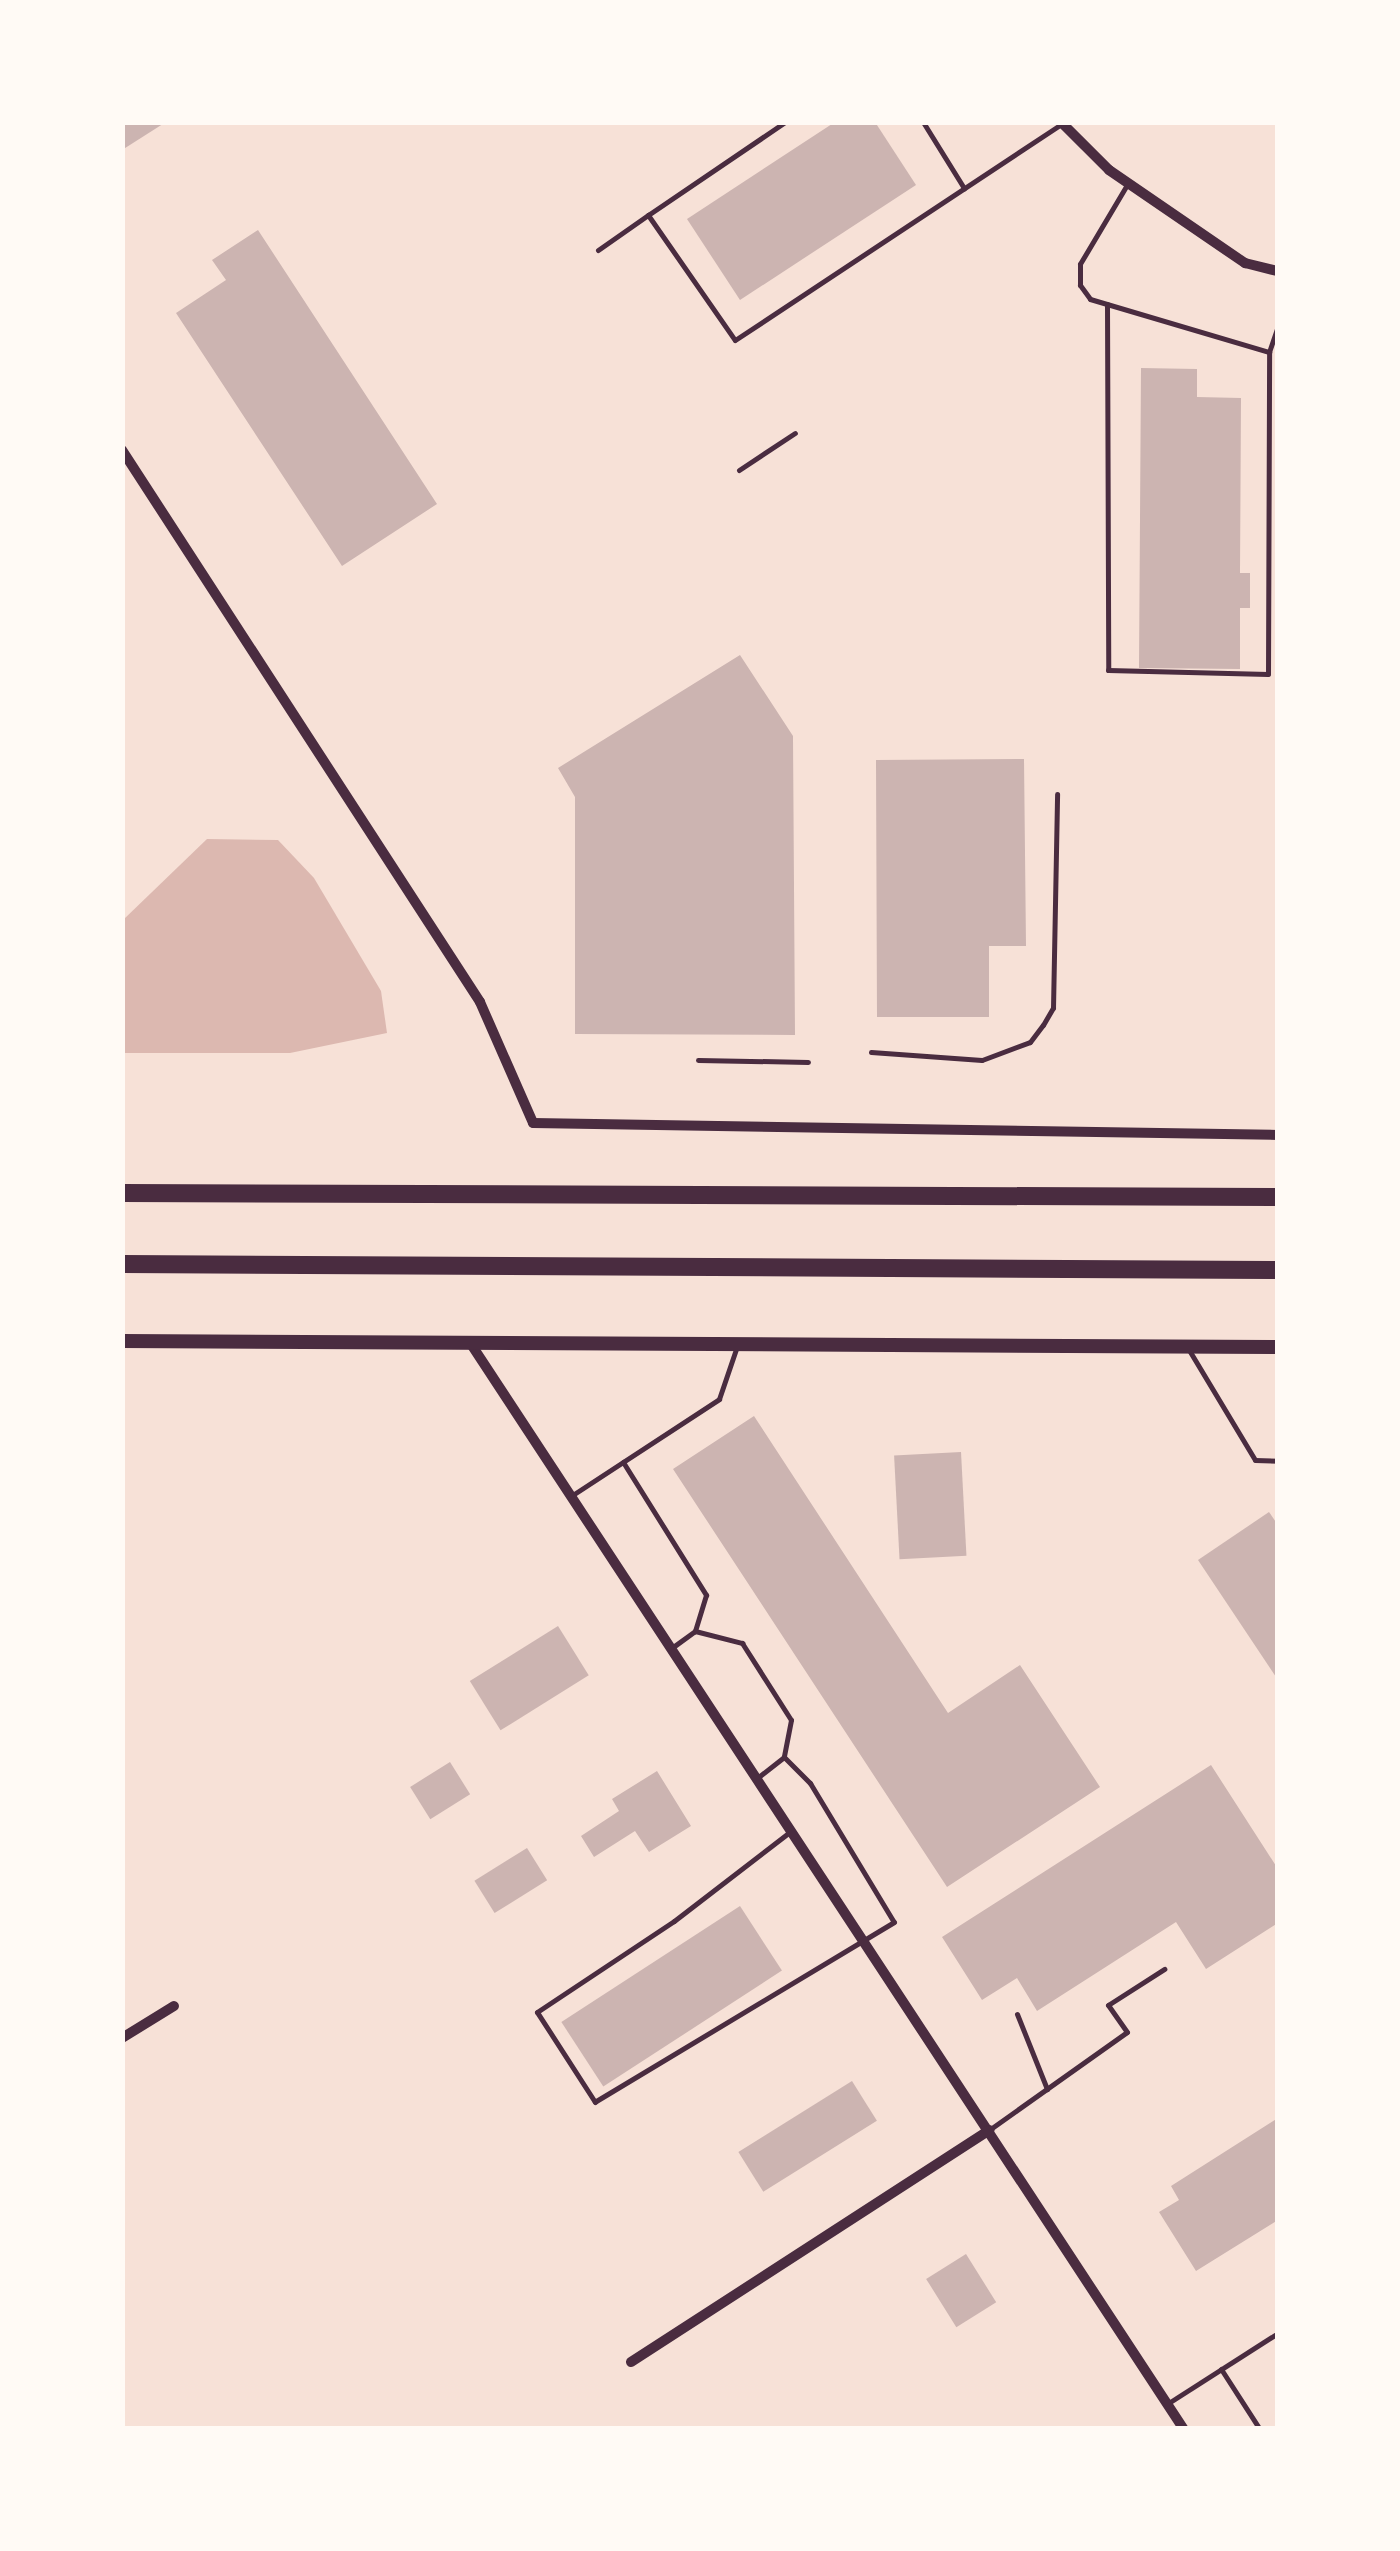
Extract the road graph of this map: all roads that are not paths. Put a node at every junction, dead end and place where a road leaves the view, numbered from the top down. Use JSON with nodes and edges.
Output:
{"nodes":[{"id":1,"x":786,"y":122,"type":"edge"},
{"id":2,"x":923,"y":122,"type":"edge"},
{"id":3,"x":1061,"y":123,"type":"edge"},
{"id":4,"x":1128,"y":183,"type":"junction"},
{"id":5,"x":964,"y":188,"type":"junction"},
{"id":6,"x":648,"y":216,"type":"junction"},
{"id":7,"x":598,"y":250,"type":"dead end"},
{"id":8,"x":1278,"y":271,"type":"edge"},
{"id":9,"x":1107,"y":304,"type":"junction"},
{"id":10,"x":1278,"y":326,"type":"edge"},
{"id":11,"x":1269,"y":352,"type":"junction"},
{"id":12,"x":795,"y":433,"type":"dead end"},
{"id":13,"x":122,"y":450,"type":"edge"},
{"id":14,"x":739,"y":470,"type":"dead end"},
{"id":15,"x":1057,"y":794,"type":"dead end"},
{"id":16,"x":871,"y":1052,"type":"dead end"},
{"id":17,"x":698,"y":1060,"type":"dead end"},
{"id":18,"x":808,"y":1062,"type":"dead end"},
{"id":19,"x":1278,"y":1135,"type":"edge"},
{"id":20,"x":122,"y":1193,"type":"edge"},
{"id":21,"x":1278,"y":1197,"type":"edge"},
{"id":22,"x":122,"y":1264,"type":"edge"},
{"id":23,"x":1278,"y":1270,"type":"edge"},
{"id":24,"x":122,"y":1341,"type":"edge"},
{"id":25,"x":469,"y":1342,"type":"junction"},
{"id":26,"x":738,"y":1343,"type":"junction"},
{"id":27,"x":1187,"y":1346,"type":"junction"},
{"id":28,"x":1278,"y":1346,"type":"edge"},
{"id":29,"x":1278,"y":1461,"type":"edge"},
{"id":30,"x":622,"y":1462,"type":"junction"},
{"id":31,"x":571,"y":1496,"type":"junction"},
{"id":32,"x":695,"y":1631,"type":"junction"},
{"id":33,"x":672,"y":1648,"type":"junction"},
{"id":34,"x":784,"y":1757,"type":"junction"},
{"id":35,"x":758,"y":1778,"type":"junction"},
{"id":36,"x":792,"y":1830,"type":"junction"},
{"id":37,"x":865,"y":1941,"type":"junction"},
{"id":38,"x":1164,"y":1970,"type":"dead end"},
{"id":39,"x":174,"y":2006,"type":"dead end"},
{"id":40,"x":1017,"y":2014,"type":"dead end"},
{"id":41,"x":122,"y":2038,"type":"edge"},
{"id":42,"x":1047,"y":2089,"type":"junction"},
{"id":43,"x":989,"y":2130,"type":"junction"},
{"id":44,"x":1278,"y":2333,"type":"edge"},
{"id":45,"x":631,"y":2362,"type":"dead end"},
{"id":46,"x":1220,"y":2370,"type":"junction"},
{"id":47,"x":1167,"y":2404,"type":"junction"},
{"id":48,"x":1183,"y":2428,"type":"edge"},
{"id":49,"x":1259,"y":2428,"type":"edge"}],
"edges":[{"from":1,"to":6,"type":"lane"},
{"from":2,"to":5,"type":"lane"},
{"from":3,"to":4,"type":"street"},
{"from":3,"to":5,"type":"lane"},
{"from":4,"to":8,"type":"street"},
{"from":4,"to":9,"type":"lane"},
{"from":5,"to":6,"type":"lane"},
{"from":6,"to":7,"type":"lane"},
{"from":9,"to":11,"type":"lane"},
{"from":9,"to":11,"type":"lane"},
{"from":10,"to":11,"type":"lane"},
{"from":12,"to":14,"type":"lane"},
{"from":13,"to":19,"type":"street"},
{"from":15,"to":16,"type":"lane"},
{"from":17,"to":18,"type":"lane"},
{"from":20,"to":21,"type":"main road"},
{"from":22,"to":23,"type":"main road"},
{"from":24,"to":25,"type":"street"},
{"from":25,"to":26,"type":"street"},
{"from":25,"to":31,"type":"street"},
{"from":26,"to":27,"type":"street"},
{"from":26,"to":30,"type":"lane"},
{"from":27,"to":28,"type":"street"},
{"from":27,"to":29,"type":"lane"},
{"from":30,"to":31,"type":"lane"},
{"from":30,"to":32,"type":"lane"},
{"from":31,"to":33,"type":"street"},
{"from":32,"to":33,"type":"lane"},
{"from":32,"to":34,"type":"lane"},
{"from":33,"to":35,"type":"street"},
{"from":34,"to":35,"type":"lane"},
{"from":34,"to":37,"type":"lane"},
{"from":35,"to":36,"type":"street"},
{"from":36,"to":37,"type":"street"},
{"from":36,"to":37,"type":"lane"},
{"from":37,"to":43,"type":"street"},
{"from":38,"to":42,"type":"lane"},
{"from":39,"to":41,"type":"street"},
{"from":40,"to":42,"type":"lane"},
{"from":42,"to":43,"type":"lane"},
{"from":43,"to":45,"type":"street"},
{"from":43,"to":47,"type":"street"},
{"from":44,"to":46,"type":"lane"},
{"from":46,"to":47,"type":"lane"},
{"from":46,"to":49,"type":"lane"},
{"from":47,"to":48,"type":"street"}]}
